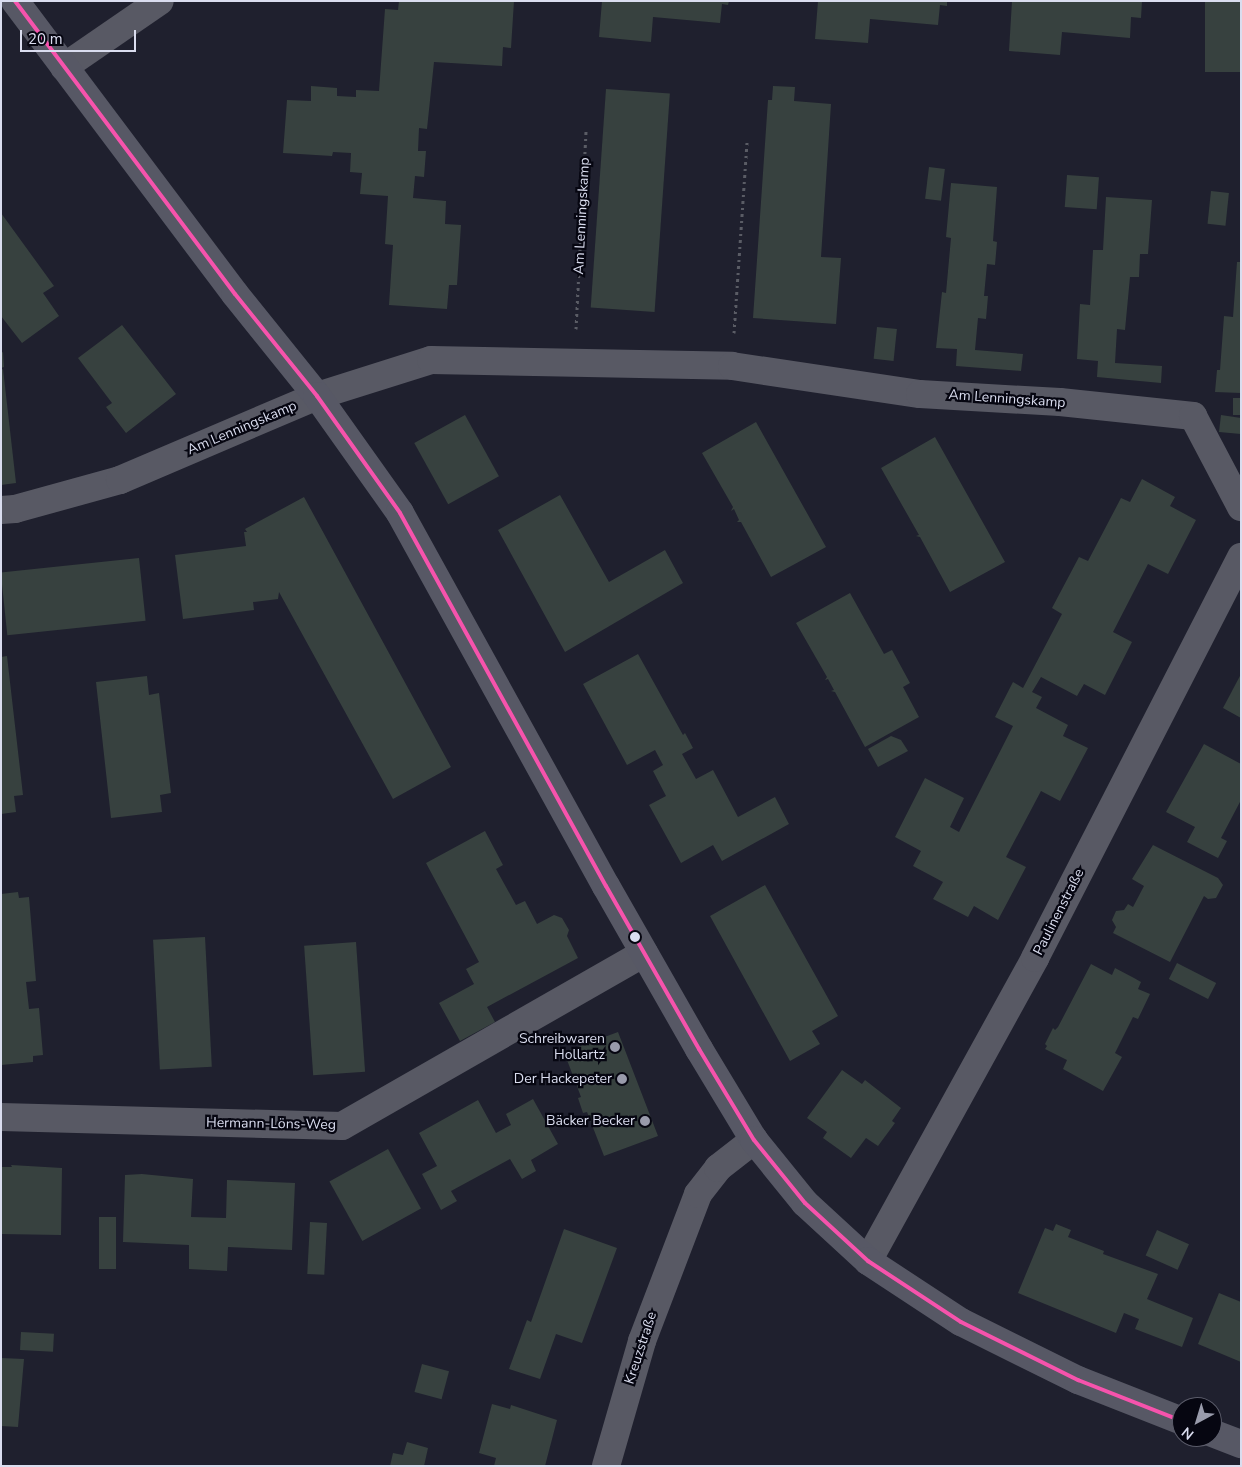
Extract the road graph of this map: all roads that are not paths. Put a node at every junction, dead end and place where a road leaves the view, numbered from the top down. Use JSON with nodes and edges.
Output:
{"nodes":[{"id":1,"x":15,"y":1,"type":"edge"},
{"id":2,"x":160,"y":1,"type":"edge"},
{"id":3,"x":64,"y":66,"type":"junction"},
{"id":4,"x":317,"y":396,"type":"junction"},
{"id":5,"x":1238,"y":502,"type":"edge"},
{"id":6,"x":1,"y":510,"type":"edge"},
{"id":7,"x":1241,"y":557,"type":"edge"},
{"id":8,"x":644,"y":953,"type":"junction"},
{"id":9,"x":1,"y":1117,"type":"edge"},
{"id":10,"x":754,"y":1140,"type":"junction"},
{"id":11,"x":868,"y":1262,"type":"junction"},
{"id":12,"x":1172,"y":1417,"type":"edge"},
{"id":13,"x":1222,"y":1436,"type":"edge"},
{"id":14,"x":1241,"y":1444,"type":"edge"},
{"id":15,"x":606,"y":1466,"type":"edge"}],
"edges":[{"from":1,"to":3,"type":"main road"},
{"from":2,"to":3,"type":"street"},
{"from":3,"to":4,"type":"main road"},
{"from":4,"to":5,"type":"street","name":"Am Lenningskamp"},
{"from":4,"to":6,"type":"street","name":"Am Lenningskamp"},
{"from":4,"to":8,"type":"main road"},
{"from":7,"to":11,"type":"street","name":"Paulinenstraße"},
{"from":8,"to":9,"type":"street","name":"Hermann-Löns-Weg"},
{"from":8,"to":10,"type":"main road"},
{"from":10,"to":11,"type":"main road"},
{"from":10,"to":15,"type":"street","name":"Kreuzstraße"},
{"from":11,"to":12,"type":"main road"},
{"from":13,"to":14,"type":"main road"}]}
